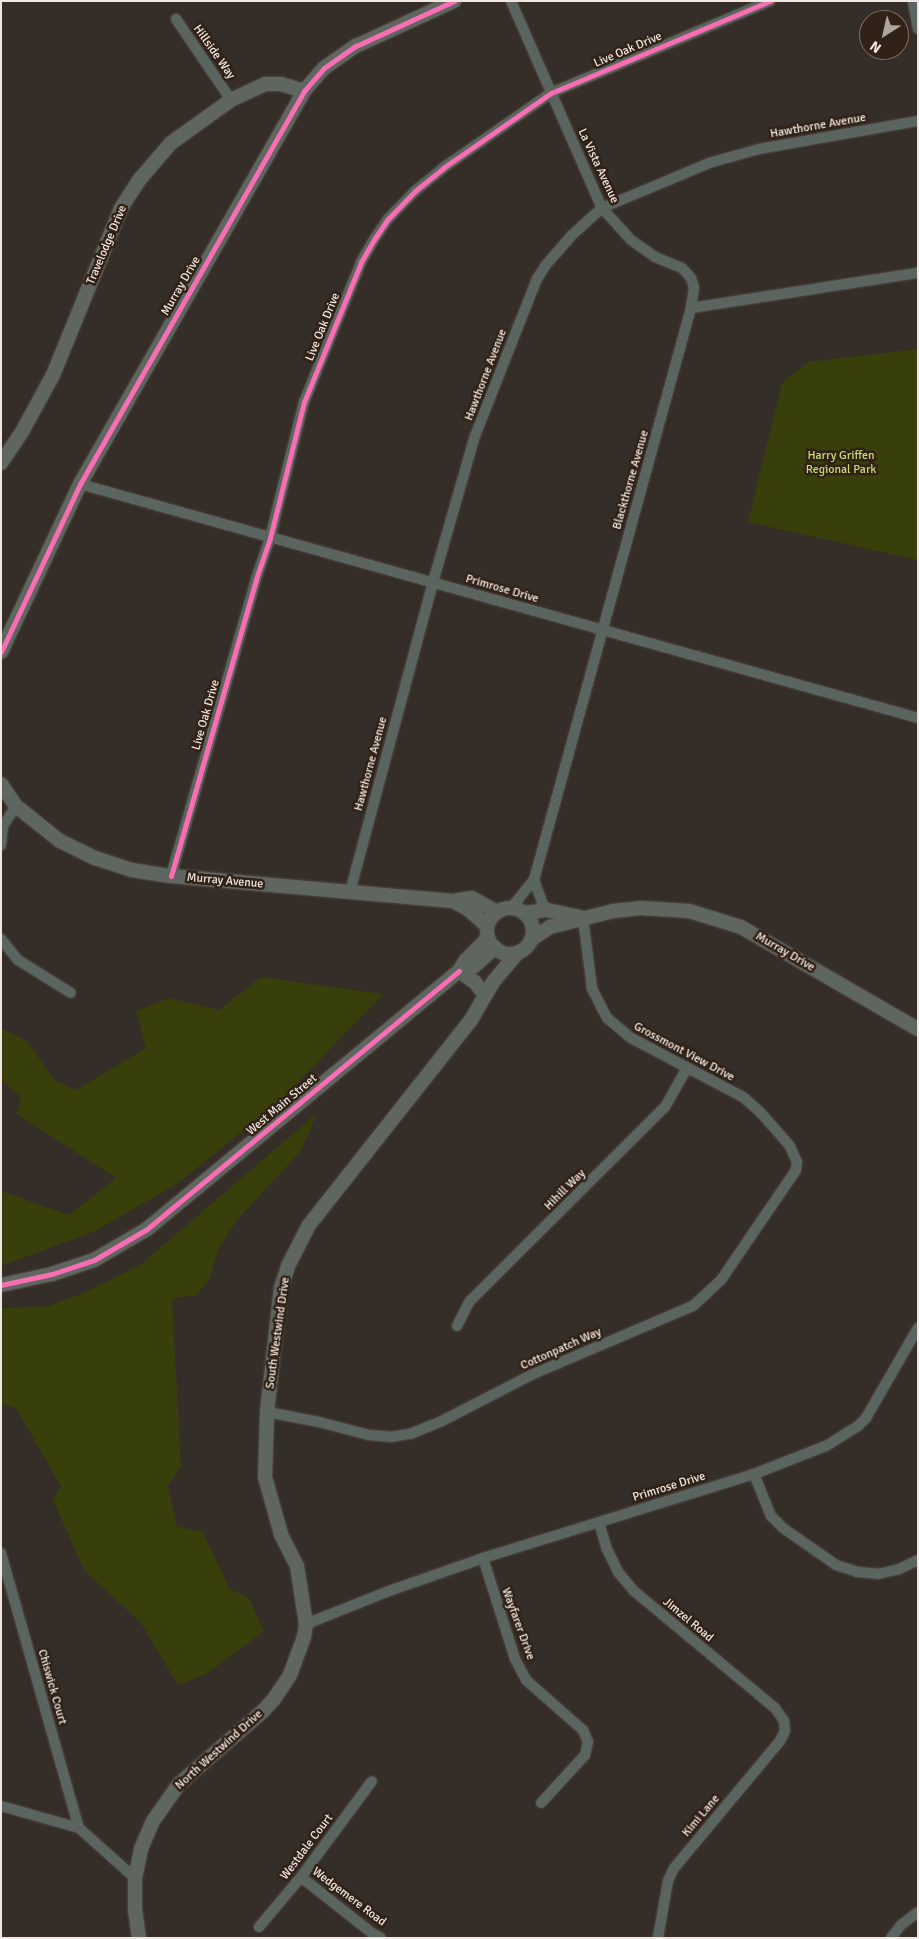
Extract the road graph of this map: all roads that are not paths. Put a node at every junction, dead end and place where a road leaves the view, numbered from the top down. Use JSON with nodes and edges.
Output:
{"nodes":[{"id":1,"x":454,"y":1,"type":"edge"},
{"id":2,"x":511,"y":1,"type":"edge"},
{"id":3,"x":770,"y":1,"type":"edge"},
{"id":4,"x":913,"y":1,"type":"edge"},
{"id":5,"x":176,"y":19,"type":"dead end"},
{"id":6,"x":918,"y":29,"type":"edge"},
{"id":7,"x":304,"y":91,"type":"junction"},
{"id":8,"x":551,"y":93,"type":"junction"},
{"id":9,"x":231,"y":100,"type":"junction"},
{"id":10,"x":918,"y":121,"type":"edge"},
{"id":11,"x":602,"y":208,"type":"junction"},
{"id":12,"x":918,"y":272,"type":"edge"},
{"id":13,"x":691,"y":308,"type":"junction"},
{"id":14,"x":1,"y":463,"type":"edge"},
{"id":15,"x":80,"y":484,"type":"junction"},
{"id":16,"x":270,"y":538,"type":"junction"},
{"id":17,"x":433,"y":582,"type":"junction"},
{"id":18,"x":603,"y":629,"type":"junction"},
{"id":19,"x":1,"y":652,"type":"edge"},
{"id":20,"x":918,"y":718,"type":"edge"},
{"id":21,"x":1,"y":784,"type":"edge"},
{"id":22,"x":16,"y":806,"type":"junction"},
{"id":23,"x":1,"y":846,"type":"edge"},
{"id":24,"x":171,"y":876,"type":"junction"},
{"id":25,"x":534,"y":880,"type":"junction"},
{"id":26,"x":350,"y":892,"type":"junction"},
{"id":27,"x":453,"y":901,"type":"junction"},
{"id":28,"x":512,"y":908,"type":"junction"},
{"id":29,"x":545,"y":910,"type":"junction"},
{"id":30,"x":497,"y":912,"type":"junction"},
{"id":31,"x":525,"y":913,"type":"junction"},
{"id":32,"x":583,"y":918,"type":"junction"},
{"id":33,"x":532,"y":938,"type":"junction"},
{"id":34,"x":1,"y":939,"type":"edge"},
{"id":35,"x":492,"y":940,"type":"junction"},
{"id":36,"x":517,"y":952,"type":"junction"},
{"id":37,"x":459,"y":972,"type":"junction"},
{"id":38,"x":494,"y":982,"type":"junction"},
{"id":39,"x":71,"y":993,"type":"dead end"},
{"id":40,"x":486,"y":996,"type":"junction"},
{"id":41,"x":918,"y":1029,"type":"edge"},
{"id":42,"x":687,"y":1068,"type":"junction"},
{"id":43,"x":797,"y":1162,"type":"joint"},
{"id":44,"x":1,"y":1285,"type":"edge"},
{"id":45,"x":457,"y":1326,"type":"dead end"},
{"id":46,"x":918,"y":1328,"type":"edge"},
{"id":47,"x":267,"y":1412,"type":"junction"},
{"id":48,"x":754,"y":1474,"type":"junction"},
{"id":49,"x":599,"y":1522,"type":"junction"},
{"id":50,"x":1,"y":1553,"type":"edge"},
{"id":51,"x":483,"y":1558,"type":"junction"},
{"id":52,"x":918,"y":1560,"type":"edge"},
{"id":53,"x":306,"y":1624,"type":"junction"},
{"id":54,"x":784,"y":1721,"type":"joint"},
{"id":55,"x":372,"y":1781,"type":"dead end"},
{"id":56,"x":542,"y":1803,"type":"dead end"},
{"id":57,"x":1,"y":1806,"type":"edge"},
{"id":58,"x":79,"y":1828,"type":"junction"},
{"id":59,"x":301,"y":1877,"type":"junction"},
{"id":60,"x":135,"y":1878,"type":"junction"},
{"id":61,"x":918,"y":1912,"type":"edge"},
{"id":62,"x":259,"y":1927,"type":"dead end"},
{"id":63,"x":139,"y":1938,"type":"edge"},
{"id":64,"x":381,"y":1938,"type":"edge"},
{"id":65,"x":658,"y":1938,"type":"edge"},
{"id":66,"x":891,"y":1938,"type":"edge"}],
"edges":[{"from":1,"to":7,"type":"street","name":"Murray Drive"},
{"from":2,"to":8,"type":"street","name":"La Vista Avenue"},
{"from":3,"to":8,"type":"street","name":"Live Oak Drive"},
{"from":4,"to":6,"type":"street"},
{"from":5,"to":9,"type":"street","name":"Hillside Way"},
{"from":7,"to":9,"type":"street","name":"Travelodge Drive"},
{"from":7,"to":15,"type":"street","name":"Murray Drive"},
{"from":8,"to":11,"type":"street","name":"La Vista Avenue"},
{"from":8,"to":16,"type":"street","name":"Live Oak Drive"},
{"from":9,"to":14,"type":"street","name":"Travelodge Drive"},
{"from":10,"to":11,"type":"street","name":"Hawthorne Avenue"},
{"from":11,"to":13,"type":"street","name":"La Vista Avenue"},
{"from":11,"to":17,"type":"street","name":"Hawthorne Avenue"},
{"from":12,"to":13,"type":"street"},
{"from":13,"to":18,"type":"street","name":"Blackthorne Avenue"},
{"from":15,"to":16,"type":"street","name":"Primrose Drive"},
{"from":15,"to":19,"type":"street","name":"Murray Drive"},
{"from":16,"to":17,"type":"street","name":"Primrose Drive"},
{"from":16,"to":24,"type":"street","name":"Live Oak Drive"},
{"from":17,"to":18,"type":"street","name":"Primrose Drive"},
{"from":17,"to":26,"type":"street","name":"Hawthorne Avenue"},
{"from":18,"to":20,"type":"street","name":"Primrose Drive"},
{"from":18,"to":25,"type":"street","name":"Blackthorne Avenue"},
{"from":21,"to":22,"type":"street"},
{"from":22,"to":23,"type":"street"},
{"from":22,"to":24,"type":"street","name":"Murray Avenue"},
{"from":24,"to":26,"type":"street","name":"Murray Avenue"},
{"from":25,"to":28,"type":"street","name":"Blackthorne Avenue"},
{"from":25,"to":29,"type":"street"},
{"from":26,"to":27,"type":"street","name":"Murray Avenue"},
{"from":27,"to":30,"type":"street","name":"Murray Avenue"},
{"from":27,"to":35,"type":"street","name":"Murray Avenue"},
{"from":28,"to":30,"type":"street"},
{"from":28,"to":31,"type":"street"},
{"from":29,"to":31,"type":"street"},
{"from":29,"to":32,"type":"street"},
{"from":30,"to":35,"type":"street"},
{"from":31,"to":33,"type":"street"},
{"from":32,"to":33,"type":"street"},
{"from":32,"to":41,"type":"street","name":"Murray Drive"},
{"from":32,"to":42,"type":"street","name":"Grossmont View Drive"},
{"from":33,"to":36,"type":"street"},
{"from":34,"to":39,"type":"street"},
{"from":35,"to":36,"type":"street"},
{"from":35,"to":37,"type":"street","name":"West Main Street"},
{"from":35,"to":38,"type":"street","name":"South Westwind Drive"},
{"from":36,"to":38,"type":"street","name":"South Westwind Drive"},
{"from":37,"to":40,"type":"street"},
{"from":37,"to":44,"type":"street","name":"West Main Street"},
{"from":38,"to":40,"type":"street","name":"South Westwind Drive"},
{"from":40,"to":47,"type":"street","name":"South Westwind Drive"},
{"from":42,"to":43,"type":"street","name":"Grossmont View Drive"},
{"from":42,"to":45,"type":"street","name":"Hihill Way"},
{"from":43,"to":47,"type":"street","name":"Cottonpatch Way"},
{"from":46,"to":48,"type":"street","name":"Primrose Drive"},
{"from":47,"to":53,"type":"street","name":"South Westwind Drive"},
{"from":48,"to":49,"type":"street","name":"Primrose Drive"},
{"from":48,"to":52,"type":"street"},
{"from":49,"to":51,"type":"street","name":"Primrose Drive"},
{"from":49,"to":54,"type":"street","name":"Jimzel Road"},
{"from":50,"to":58,"type":"street","name":"Chiswick Court"},
{"from":51,"to":53,"type":"street","name":"Primrose Drive"},
{"from":51,"to":56,"type":"street","name":"Wayfarer Drive"},
{"from":53,"to":60,"type":"street","name":"North Westwind Drive"},
{"from":54,"to":65,"type":"street","name":"Kimi Lane"},
{"from":55,"to":59,"type":"street","name":"Westdale Court"},
{"from":57,"to":58,"type":"street"},
{"from":58,"to":60,"type":"street"},
{"from":59,"to":62,"type":"street","name":"Westdale Court"},
{"from":59,"to":64,"type":"street","name":"Wedgemere Road"},
{"from":60,"to":63,"type":"street","name":"North Westwind Drive"},
{"from":61,"to":66,"type":"street"}]}
